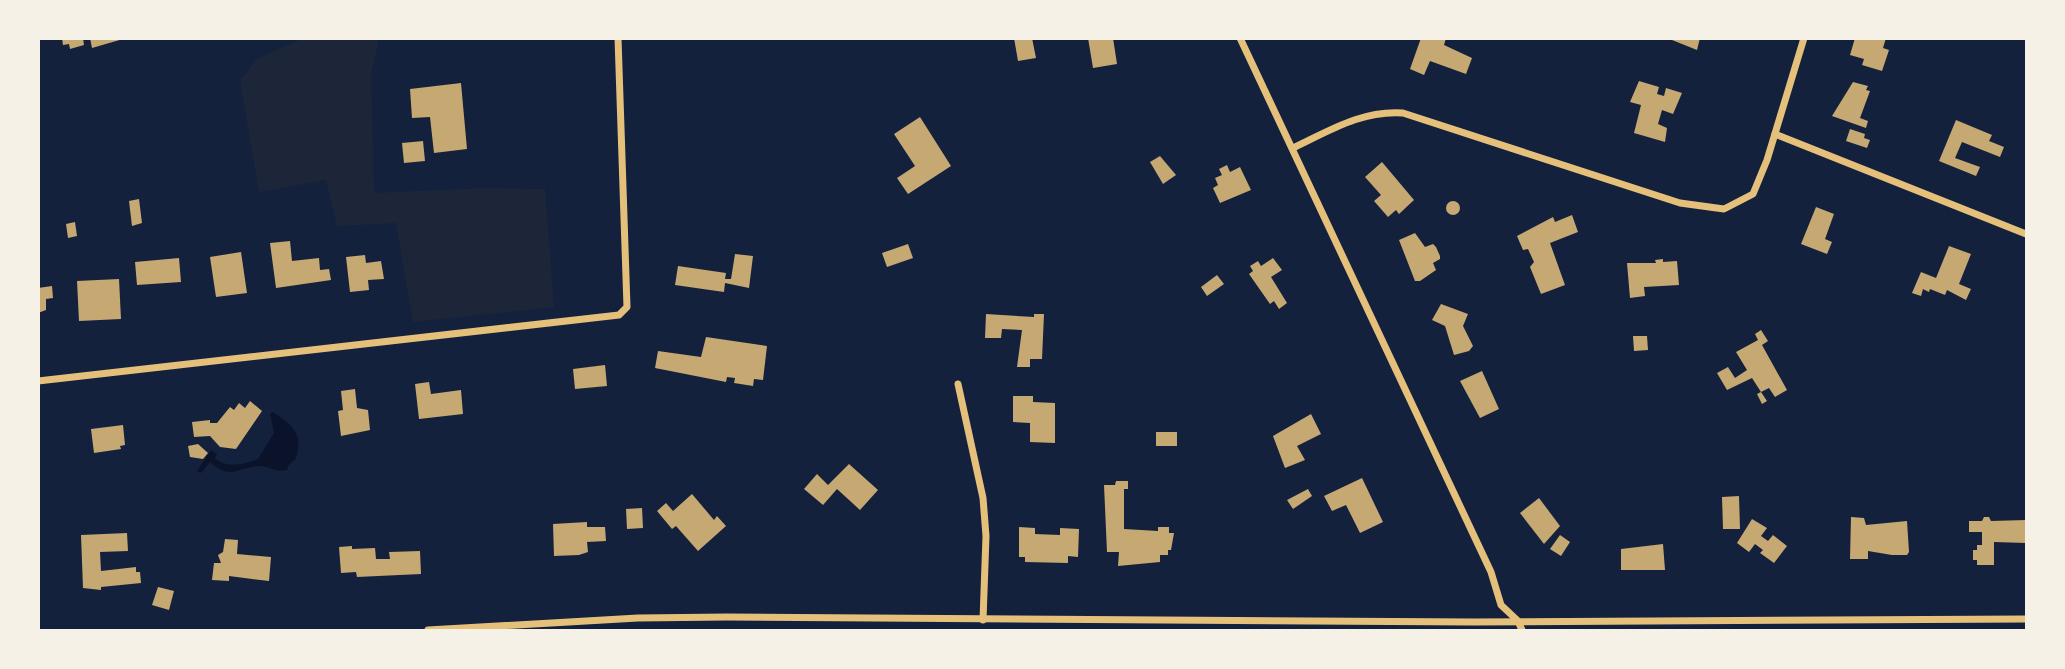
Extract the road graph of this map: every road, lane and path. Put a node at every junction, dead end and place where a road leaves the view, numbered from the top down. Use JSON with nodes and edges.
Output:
{"nodes":[{"id":1,"x":618,"y":38,"type":"edge"},
{"id":2,"x":1241,"y":38,"type":"edge"},
{"id":3,"x":1804,"y":38,"type":"edge"},
{"id":4,"x":1775,"y":134,"type":"junction"},
{"id":5,"x":1293,"y":148,"type":"junction"},
{"id":6,"x":2026,"y":234,"type":"edge"},
{"id":7,"x":38,"y":382,"type":"edge"},
{"id":8,"x":958,"y":384,"type":"dead end"},
{"id":9,"x":983,"y":620,"type":"junction"},
{"id":10,"x":2026,"y":620,"type":"edge"},
{"id":11,"x":1518,"y":621,"type":"junction"},
{"id":12,"x":428,"y":631,"type":"edge"},
{"id":13,"x":1522,"y":631,"type":"edge"}],
"edges":[{"from":1,"to":7,"type":"street"},
{"from":2,"to":5,"type":"street"},
{"from":3,"to":4,"type":"street"},
{"from":4,"to":5,"type":"street"},
{"from":4,"to":6,"type":"street"},
{"from":5,"to":11,"type":"street"},
{"from":8,"to":9,"type":"street"},
{"from":9,"to":11,"type":"street"},
{"from":9,"to":12,"type":"street"},
{"from":10,"to":11,"type":"street"},
{"from":11,"to":13,"type":"street"}]}
